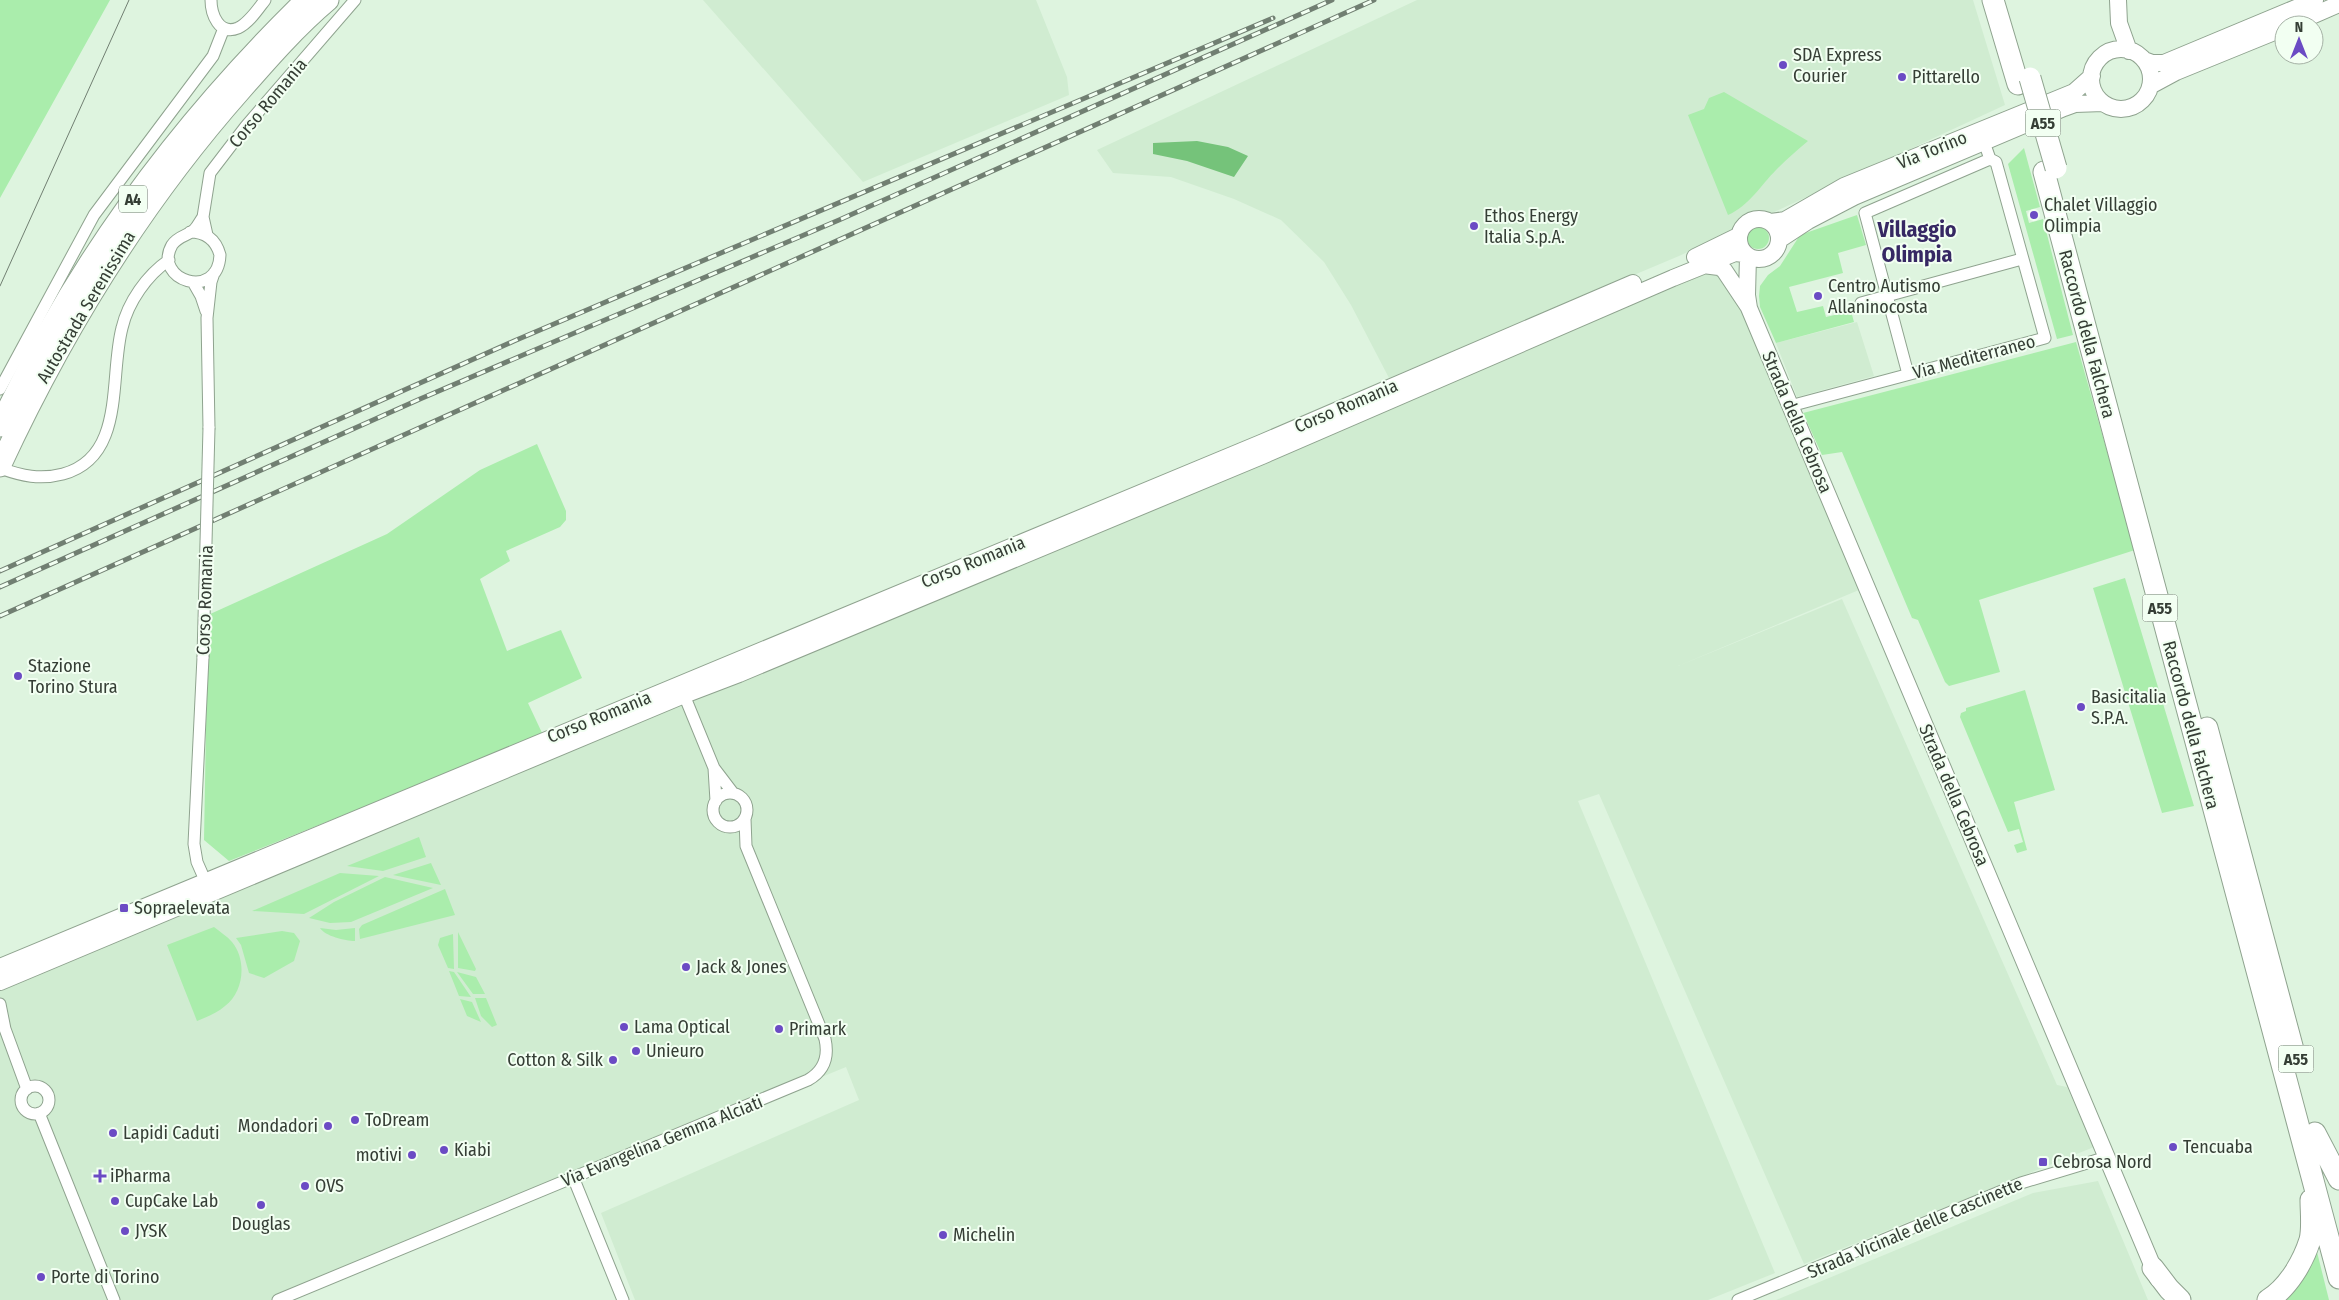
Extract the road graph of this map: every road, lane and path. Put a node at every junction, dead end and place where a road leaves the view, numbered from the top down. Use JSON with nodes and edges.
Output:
{"nodes":[{"id":1,"x":211,"y":0,"type":"edge"},
{"id":2,"x":266,"y":0,"type":"edge"},
{"id":3,"x":306,"y":0,"type":"edge"},
{"id":4,"x":328,"y":0,"type":"edge"},
{"id":5,"x":355,"y":0,"type":"edge"},
{"id":6,"x":1993,"y":0,"type":"edge"},
{"id":7,"x":2007,"y":0,"type":"edge"},
{"id":8,"x":2118,"y":0,"type":"edge"},
{"id":9,"x":2316,"y":0,"type":"edge"},
{"id":10,"x":2339,"y":4,"type":"edge"},
{"id":11,"x":2314,"y":15,"type":"edge"},
{"id":12,"x":2119,"y":23,"type":"junction"},
{"id":13,"x":224,"y":28,"type":"junction"},
{"id":14,"x":2274,"y":32,"type":"edge"},
{"id":15,"x":2129,"y":51,"type":"junction"},
{"id":16,"x":2109,"y":52,"type":"junction"},
{"id":17,"x":2144,"y":60,"type":"junction"},
{"id":18,"x":2092,"y":76,"type":"junction"},
{"id":19,"x":2024,"y":81,"type":"junction"},
{"id":20,"x":2150,"y":86,"type":"junction"},
{"id":21,"x":2103,"y":103,"type":"junction"},
{"id":22,"x":1984,"y":142,"type":"junction"},
{"id":23,"x":1990,"y":159,"type":"junction"},
{"id":24,"x":2050,"y":170,"type":"junction"},
{"id":25,"x":203,"y":217,"type":"junction"},
{"id":26,"x":1771,"y":222,"type":"junction"},
{"id":27,"x":190,"y":232,"type":"junction"},
{"id":28,"x":207,"y":235,"type":"junction"},
{"id":29,"x":1738,"y":236,"type":"junction"},
{"id":30,"x":1779,"y":240,"type":"junction"},
{"id":31,"x":1746,"y":255,"type":"junction"},
{"id":32,"x":1768,"y":257,"type":"junction"},
{"id":33,"x":2022,"y":259,"type":"junction"},
{"id":34,"x":169,"y":260,"type":"junction"},
{"id":35,"x":1703,"y":266,"type":"junction"},
{"id":36,"x":214,"y":273,"type":"junction"},
{"id":37,"x":177,"y":276,"type":"junction"},
{"id":38,"x":193,"y":282,"type":"junction"},
{"id":39,"x":144,"y":284,"type":"junction"},
{"id":40,"x":1748,"y":290,"type":"junction"},
{"id":41,"x":1886,"y":295,"type":"junction"},
{"id":42,"x":1861,"y":303,"type":"dead end"},
{"id":43,"x":1749,"y":308,"type":"junction"},
{"id":44,"x":207,"y":318,"type":"junction"},
{"id":45,"x":1908,"y":374,"type":"junction"},
{"id":46,"x":0,"y":389,"type":"edge"},
{"id":47,"x":1790,"y":406,"type":"junction"},
{"id":48,"x":0,"y":426,"type":"edge"},
{"id":49,"x":2,"y":463,"type":"edge"},
{"id":50,"x":682,"y":689,"type":"junction"},
{"id":51,"x":714,"y":768,"type":"junction"},
{"id":52,"x":733,"y":793,"type":"junction"},
{"id":53,"x":716,"y":801,"type":"junction"},
{"id":54,"x":744,"y":819,"type":"junction"},
{"id":55,"x":728,"y":826,"type":"junction"},
{"id":56,"x":746,"y":846,"type":"junction"},
{"id":57,"x":208,"y":888,"type":"junction"},
{"id":58,"x":0,"y":966,"type":"edge"},
{"id":59,"x":0,"y":982,"type":"edge"},
{"id":60,"x":0,"y":1004,"type":"edge"},
{"id":61,"x":3,"y":1025,"type":"edge"},
{"id":62,"x":27,"y":1088,"type":"junction"},
{"id":63,"x":39,"y":1113,"type":"junction"},
{"id":64,"x":2315,"y":1133,"type":"junction"},
{"id":65,"x":2107,"y":1157,"type":"junction"},
{"id":66,"x":2309,"y":1165,"type":"junction"},
{"id":67,"x":573,"y":1177,"type":"junction"},
{"id":68,"x":2339,"y":1179,"type":"edge"},
{"id":69,"x":2339,"y":1223,"type":"edge"},
{"id":70,"x":2153,"y":1268,"type":"junction"},
{"id":71,"x":2339,"y":1278,"type":"edge"},
{"id":72,"x":1750,"y":1298,"type":"edge"},
{"id":73,"x":114,"y":1300,"type":"edge"},
{"id":74,"x":278,"y":1300,"type":"edge"},
{"id":75,"x":623,"y":1300,"type":"edge"},
{"id":76,"x":1738,"y":1300,"type":"edge"},
{"id":77,"x":2166,"y":1300,"type":"edge"},
{"id":78,"x":2180,"y":1300,"type":"edge"},
{"id":79,"x":2268,"y":1300,"type":"edge"}],
"edges":[{"from":1,"to":13,"type":"street"},
{"from":2,"to":13,"type":"street"},
{"from":3,"to":48,"type":"highway","name":"Autostrada Serenissima","number":"A4"},
{"from":4,"to":49,"type":"highway","name":"Autostrada Serenissima","number":"A4"},
{"from":5,"to":25,"type":"street","name":"Corso Romania"},
{"from":6,"to":19,"type":"highway","name":"Raccordo della Falchera","number":"A55"},
{"from":7,"to":19,"type":"highway","name":"Raccordo della Falchera","number":"A55"},
{"from":8,"to":12,"type":"main road"},
{"from":9,"to":17,"type":"main road"},
{"from":10,"to":11,"type":"main road"},
{"from":12,"to":15,"type":"main road"},
{"from":12,"to":16,"type":"main road"},
{"from":13,"to":46,"type":"street"},
{"from":14,"to":20,"type":"main road"},
{"from":15,"to":16,"type":"main road"},
{"from":15,"to":17,"type":"main road"},
{"from":16,"to":18,"type":"main road"},
{"from":17,"to":20,"type":"main road"},
{"from":18,"to":21,"type":"main road"},
{"from":18,"to":26,"type":"main road","name":"Via Torino"},
{"from":19,"to":24,"type":"highway","name":"Raccordo della Falchera","number":"A55","bridge":true},
{"from":20,"to":21,"type":"main road"},
{"from":21,"to":22,"type":"main road","name":"Via Torino"},
{"from":22,"to":23,"type":"street","name":"Via Mediterraneo"},
{"from":22,"to":30,"type":"main road","name":"Via Torino"},
{"from":23,"to":33,"type":"street","name":"Via Mediterraneo"},
{"from":23,"to":41,"type":"street","name":"Via Torino"},
{"from":24,"to":64,"type":"highway","name":"Raccordo della Falchera","number":"A55"},
{"from":24,"to":66,"type":"highway","name":"Raccordo della Falchera","number":"A55"},
{"from":25,"to":27,"type":"street"},
{"from":25,"to":28,"type":"street","name":"Corso Romania"},
{"from":26,"to":29,"type":"main road"},
{"from":26,"to":30,"type":"main road"},
{"from":27,"to":28,"type":"street"},
{"from":27,"to":34,"type":"street"},
{"from":28,"to":36,"type":"street"},
{"from":29,"to":31,"type":"main road"},
{"from":29,"to":50,"type":"main road","name":"Corso Romania"},
{"from":30,"to":32,"type":"main road"},
{"from":31,"to":32,"type":"main road"},
{"from":31,"to":35,"type":"main road","name":"Corso Romania"},
{"from":31,"to":40,"type":"main road","name":"Strada della Cebrosa"},
{"from":32,"to":40,"type":"main road"},
{"from":33,"to":41,"type":"street"},
{"from":33,"to":45,"type":"street","name":"Via Mediterraneo"},
{"from":34,"to":37,"type":"street"},
{"from":34,"to":39,"type":"street"},
{"from":35,"to":43,"type":"main road"},
{"from":35,"to":50,"type":"main road","name":"Corso Romania"},
{"from":36,"to":38,"type":"street"},
{"from":36,"to":44,"type":"street","name":"Corso Romania"},
{"from":37,"to":38,"type":"street"},
{"from":37,"to":39,"type":"street"},
{"from":38,"to":44,"type":"street","name":"Corso Romania"},
{"from":39,"to":49,"type":"street"},
{"from":40,"to":43,"type":"main road","name":"Strada della Cebrosa"},
{"from":41,"to":42,"type":"street"},
{"from":41,"to":45,"type":"street"},
{"from":43,"to":47,"type":"main road","name":"Strada della Cebrosa"},
{"from":44,"to":57,"type":"street","name":"Corso Romania","bridge":true},
{"from":45,"to":47,"type":"street","name":"Via Mediterraneo"},
{"from":47,"to":65,"type":"main road","name":"Strada della Cebrosa"},
{"from":50,"to":51,"type":"street"},
{"from":50,"to":57,"type":"main road","name":"Corso Romania"},
{"from":51,"to":52,"type":"street"},
{"from":51,"to":53,"type":"street"},
{"from":52,"to":53,"type":"street"},
{"from":52,"to":54,"type":"street"},
{"from":53,"to":55,"type":"street"},
{"from":54,"to":55,"type":"street"},
{"from":54,"to":56,"type":"street","name":"Via Evangelina Gemma Alciati"},
{"from":55,"to":56,"type":"street","name":"Via Evangelina Gemma Alciati"},
{"from":56,"to":67,"type":"street","name":"Via Evangelina Gemma Alciati"},
{"from":57,"to":58,"type":"main road","name":"Corso Romania"},
{"from":57,"to":59,"type":"main road","name":"Corso Romania"},
{"from":60,"to":61,"type":"street"},
{"from":61,"to":62,"type":"street"},
{"from":62,"to":63,"type":"street"},
{"from":62,"to":63,"type":"street"},
{"from":63,"to":73,"type":"street"},
{"from":64,"to":68,"type":"highway"},
{"from":64,"to":69,"type":"highway","name":"Raccordo della Falchera","number":"A55"},
{"from":65,"to":70,"type":"main road","name":"Strada della Cebrosa"},
{"from":65,"to":72,"type":"street","name":"Strada Vicinale delle Cascinette"},
{"from":66,"to":71,"type":"highway","name":"Raccordo della Falchera","number":"A55"},
{"from":66,"to":79,"type":"highway"},
{"from":67,"to":74,"type":"street","name":"Via Evangelina Gemma Alciati"},
{"from":67,"to":75,"type":"street"},
{"from":70,"to":77,"type":"main road","name":"Strada della Cebrosa"},
{"from":70,"to":78,"type":"highway"},
{"from":72,"to":76,"type":"street","name":"Strada Vicinale delle Cascinette"}]}
